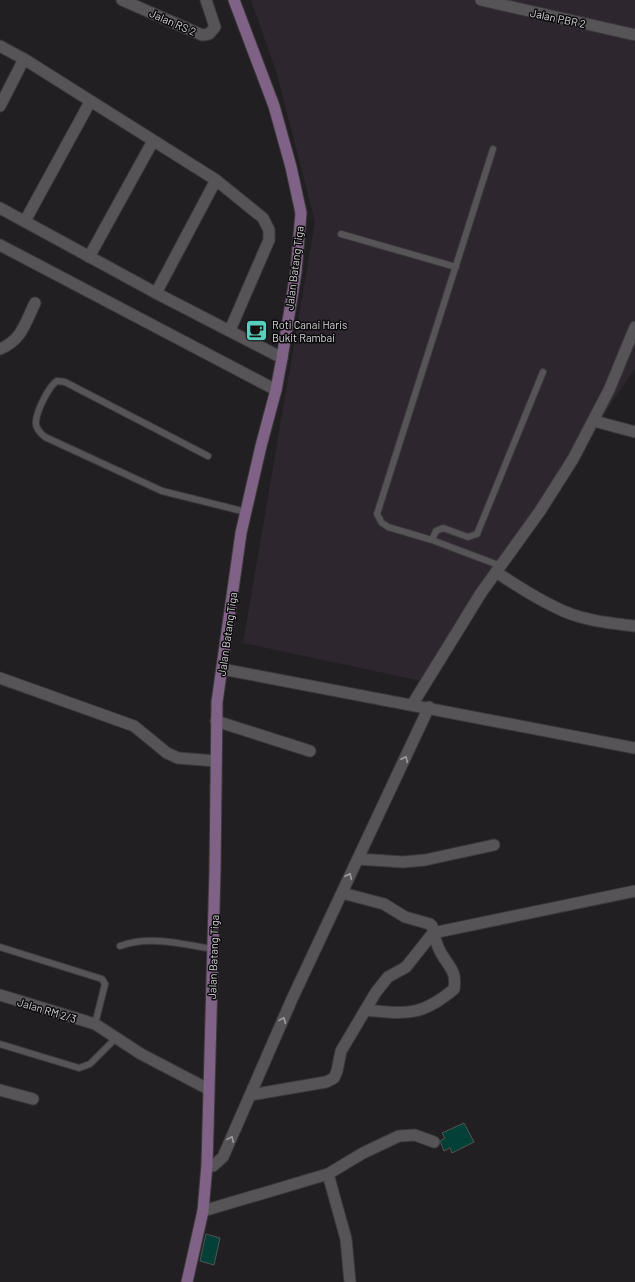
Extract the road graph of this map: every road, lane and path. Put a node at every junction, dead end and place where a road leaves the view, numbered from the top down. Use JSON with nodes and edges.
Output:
{"nodes":[{"id":1,"x":122,"y":0,"type":"edge"},
{"id":2,"x":206,"y":0,"type":"edge"},
{"id":3,"x":234,"y":0,"type":"edge"},
{"id":4,"x":481,"y":0,"type":"edge"},
{"id":5,"x":635,"y":35,"type":"edge"},
{"id":6,"x":0,"y":46,"type":"edge"},
{"id":7,"x":24,"y":59,"type":"junction"},
{"id":8,"x":90,"y":102,"type":"junction"},
{"id":9,"x":0,"y":106,"type":"edge"},
{"id":10,"x":153,"y":141,"type":"junction"},
{"id":11,"x":493,"y":149,"type":"dead end"},
{"id":12,"x":216,"y":180,"type":"junction"},
{"id":13,"x":0,"y":208,"type":"edge"},
{"id":14,"x":25,"y":221,"type":"junction"},
{"id":15,"x":341,"y":234,"type":"dead end"},
{"id":16,"x":0,"y":245,"type":"edge"},
{"id":17,"x":89,"y":257,"type":"junction"},
{"id":18,"x":456,"y":268,"type":"junction"},
{"id":19,"x":156,"y":293,"type":"junction"},
{"id":20,"x":35,"y":303,"type":"dead end"},
{"id":21,"x":635,"y":327,"type":"edge"},
{"id":22,"x":230,"y":330,"type":"junction"},
{"id":23,"x":631,"y":348,"type":"edge"},
{"id":24,"x":0,"y":349,"type":"edge"},
{"id":25,"x":282,"y":358,"type":"junction"},
{"id":26,"x":543,"y":372,"type":"dead end"},
{"id":27,"x":276,"y":390,"type":"junction"},
{"id":28,"x":594,"y":421,"type":"junction"},
{"id":29,"x":635,"y":432,"type":"edge"},
{"id":30,"x":208,"y":456,"type":"dead end"},
{"id":31,"x":246,"y":512,"type":"junction"},
{"id":32,"x":432,"y":540,"type":"junction"},
{"id":33,"x":498,"y":569,"type":"junction"},
{"id":34,"x":635,"y":626,"type":"edge"},
{"id":35,"x":222,"y":669,"type":"junction"},
{"id":36,"x":0,"y":678,"type":"edge"},
{"id":37,"x":412,"y":705,"type":"junction"},
{"id":38,"x":429,"y":707,"type":"junction"},
{"id":39,"x":216,"y":721,"type":"junction"},
{"id":40,"x":635,"y":748,"type":"edge"},
{"id":41,"x":310,"y":751,"type":"dead end"},
{"id":42,"x":216,"y":761,"type":"junction"},
{"id":43,"x":494,"y":846,"type":"dead end"},
{"id":44,"x":358,"y":859,"type":"junction"},
{"id":45,"x":635,"y":892,"type":"edge"},
{"id":46,"x":342,"y":893,"type":"junction"},
{"id":47,"x":433,"y":933,"type":"junction"},
{"id":48,"x":120,"y":946,"type":"dead end"},
{"id":49,"x":0,"y":947,"type":"edge"},
{"id":50,"x":213,"y":949,"type":"junction"},
{"id":51,"x":0,"y":995,"type":"edge"},
{"id":52,"x":365,"y":1010,"type":"junction"},
{"id":53,"x":95,"y":1024,"type":"junction"},
{"id":54,"x":116,"y":1038,"type":"junction"},
{"id":55,"x":0,"y":1044,"type":"edge"},
{"id":56,"x":208,"y":1089,"type":"junction"},
{"id":57,"x":0,"y":1090,"type":"edge"},
{"id":58,"x":250,"y":1095,"type":"junction"},
{"id":59,"x":33,"y":1099,"type":"dead end"},
{"id":60,"x":434,"y":1142,"type":"dead end"},
{"id":61,"x":207,"y":1165,"type":"junction"},
{"id":62,"x":328,"y":1174,"type":"junction"},
{"id":63,"x":203,"y":1212,"type":"junction"},
{"id":64,"x":187,"y":1282,"type":"edge"},
{"id":65,"x":350,"y":1282,"type":"edge"}],
"edges":[{"from":1,"to":2,"type":"street","name":"Jalan RS 2"},
{"from":3,"to":25,"type":"main road","name":"Jalan Batang Tiga"},
{"from":4,"to":5,"type":"street","name":"Jalan PBR 2"},
{"from":6,"to":7,"type":"street"},
{"from":7,"to":8,"type":"street"},
{"from":7,"to":9,"type":"street"},
{"from":8,"to":10,"type":"street"},
{"from":8,"to":14,"type":"street"},
{"from":10,"to":12,"type":"street"},
{"from":10,"to":17,"type":"street"},
{"from":11,"to":18,"type":"lane"},
{"from":12,"to":19,"type":"street"},
{"from":12,"to":22,"type":"street"},
{"from":13,"to":14,"type":"street"},
{"from":14,"to":17,"type":"street"},
{"from":15,"to":18,"type":"lane"},
{"from":16,"to":27,"type":"street"},
{"from":17,"to":19,"type":"street"},
{"from":18,"to":32,"type":"lane"},
{"from":19,"to":22,"type":"street"},
{"from":20,"to":24,"type":"street"},
{"from":21,"to":23,"type":"street"},
{"from":22,"to":25,"type":"street"},
{"from":23,"to":28,"type":"street"},
{"from":25,"to":27,"type":"main road","name":"Jalan Batang Tiga"},
{"from":26,"to":32,"type":"lane"},
{"from":27,"to":31,"type":"main road","name":"Jalan Batang Tiga"},
{"from":28,"to":29,"type":"street"},
{"from":28,"to":33,"type":"street"},
{"from":30,"to":31,"type":"lane"},
{"from":31,"to":35,"type":"main road","name":"Jalan Batang Tiga"},
{"from":32,"to":33,"type":"lane"},
{"from":33,"to":34,"type":"street"},
{"from":33,"to":37,"type":"street"},
{"from":35,"to":37,"type":"street"},
{"from":35,"to":39,"type":"main road","name":"Jalan Batang Tiga"},
{"from":36,"to":42,"type":"street"},
{"from":37,"to":38,"type":"street"},
{"from":38,"to":40,"type":"street"},
{"from":44,"to":38,"type":"street","one_way":true},
{"from":39,"to":41,"type":"street"},
{"from":39,"to":42,"type":"main road","name":"Jalan Batang Tiga"},
{"from":42,"to":50,"type":"main road","name":"Jalan Batang Tiga"},
{"from":43,"to":44,"type":"street"},
{"from":46,"to":44,"type":"street","one_way":true},
{"from":45,"to":47,"type":"street"},
{"from":46,"to":47,"type":"street"},
{"from":58,"to":46,"type":"street","one_way":true},
{"from":47,"to":52,"type":"street"},
{"from":47,"to":52,"type":"street"},
{"from":48,"to":50,"type":"lane"},
{"from":49,"to":53,"type":"lane"},
{"from":50,"to":56,"type":"main road","name":"Jalan Batang Tiga"},
{"from":51,"to":53,"type":"street","name":"Jalan RM 2/3"},
{"from":52,"to":58,"type":"street"},
{"from":53,"to":54,"type":"street","name":"Jalan RM 2/3"},
{"from":54,"to":55,"type":"lane"},
{"from":54,"to":56,"type":"street","name":"Jalan RM 2/3"},
{"from":56,"to":61,"type":"main road","name":"Jalan Batang Tiga"},
{"from":57,"to":59,"type":"street"},
{"from":61,"to":58,"type":"street","one_way":true},
{"from":60,"to":62,"type":"street"},
{"from":61,"to":63,"type":"main road","name":"Jalan Batang Tiga"},
{"from":62,"to":63,"type":"street"},
{"from":62,"to":65,"type":"street"},
{"from":63,"to":64,"type":"main road","name":"Jalan Batang Tiga"}]}
